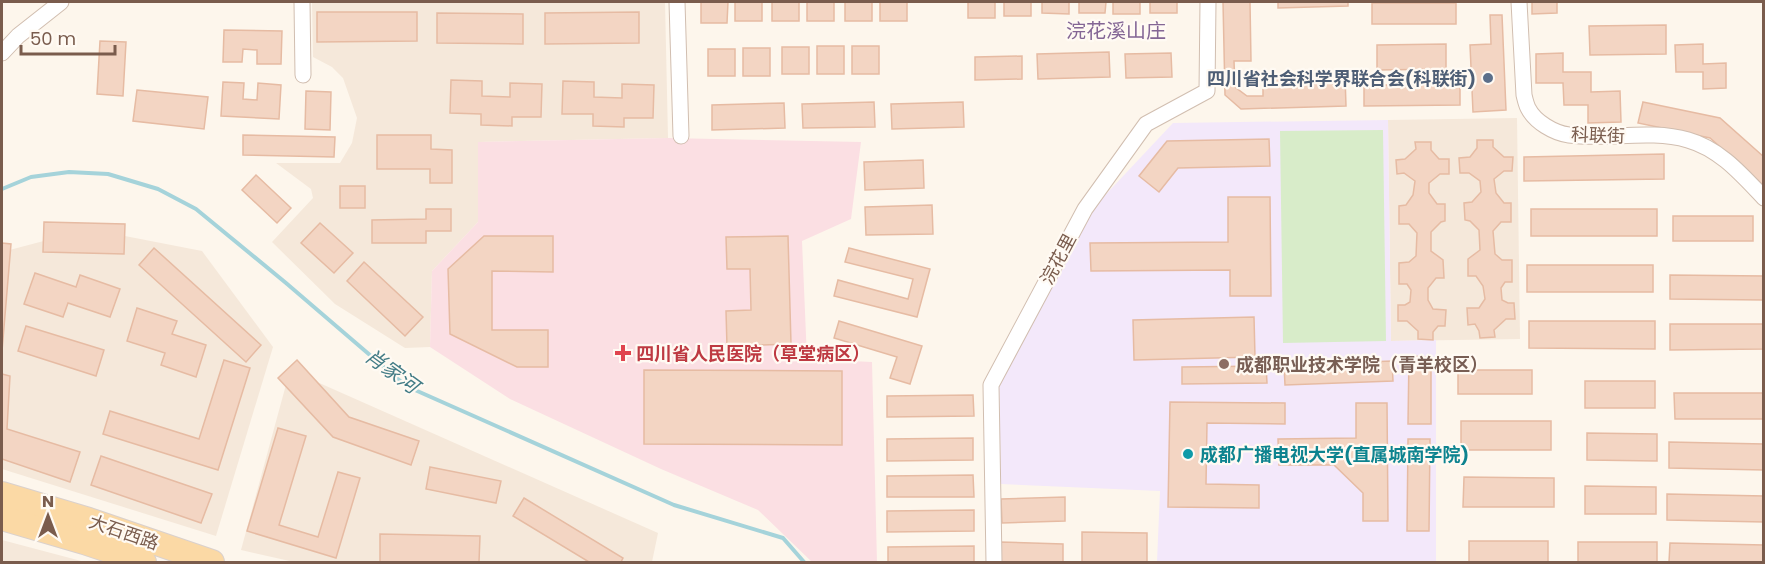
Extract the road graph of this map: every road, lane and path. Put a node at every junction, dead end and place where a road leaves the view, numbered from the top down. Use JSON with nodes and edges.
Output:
{"nodes":[{"id":1,"x":61,"y":2,"type":"edge"},
{"id":2,"x":302,"y":2,"type":"edge"},
{"id":3,"x":677,"y":2,"type":"edge"},
{"id":4,"x":1208,"y":2,"type":"edge"},
{"id":5,"x":1519,"y":2,"type":"edge"},
{"id":6,"x":2,"y":53,"type":"edge"},
{"id":7,"x":303,"y":75,"type":"dead end"},
{"id":8,"x":681,"y":136,"type":"dead end"},
{"id":9,"x":1764,"y":198,"type":"edge"},
{"id":10,"x":2,"y":494,"type":"edge"},
{"id":11,"x":2,"y":518,"type":"edge"},
{"id":12,"x":144,"y":562,"type":"edge"},
{"id":13,"x":212,"y":562,"type":"edge"},
{"id":14,"x":994,"y":562,"type":"edge"}],
"edges":[{"from":1,"to":6,"type":"street"},
{"from":2,"to":7,"type":"street"},
{"from":3,"to":8,"type":"street"},
{"from":4,"to":14,"type":"street","name":"浣花里"},
{"from":5,"to":9,"type":"street","name":"科联街"},
{"from":10,"to":13,"type":"main road","name":"大石西路"},
{"from":11,"to":12,"type":"main road","name":"大石西路"}]}
